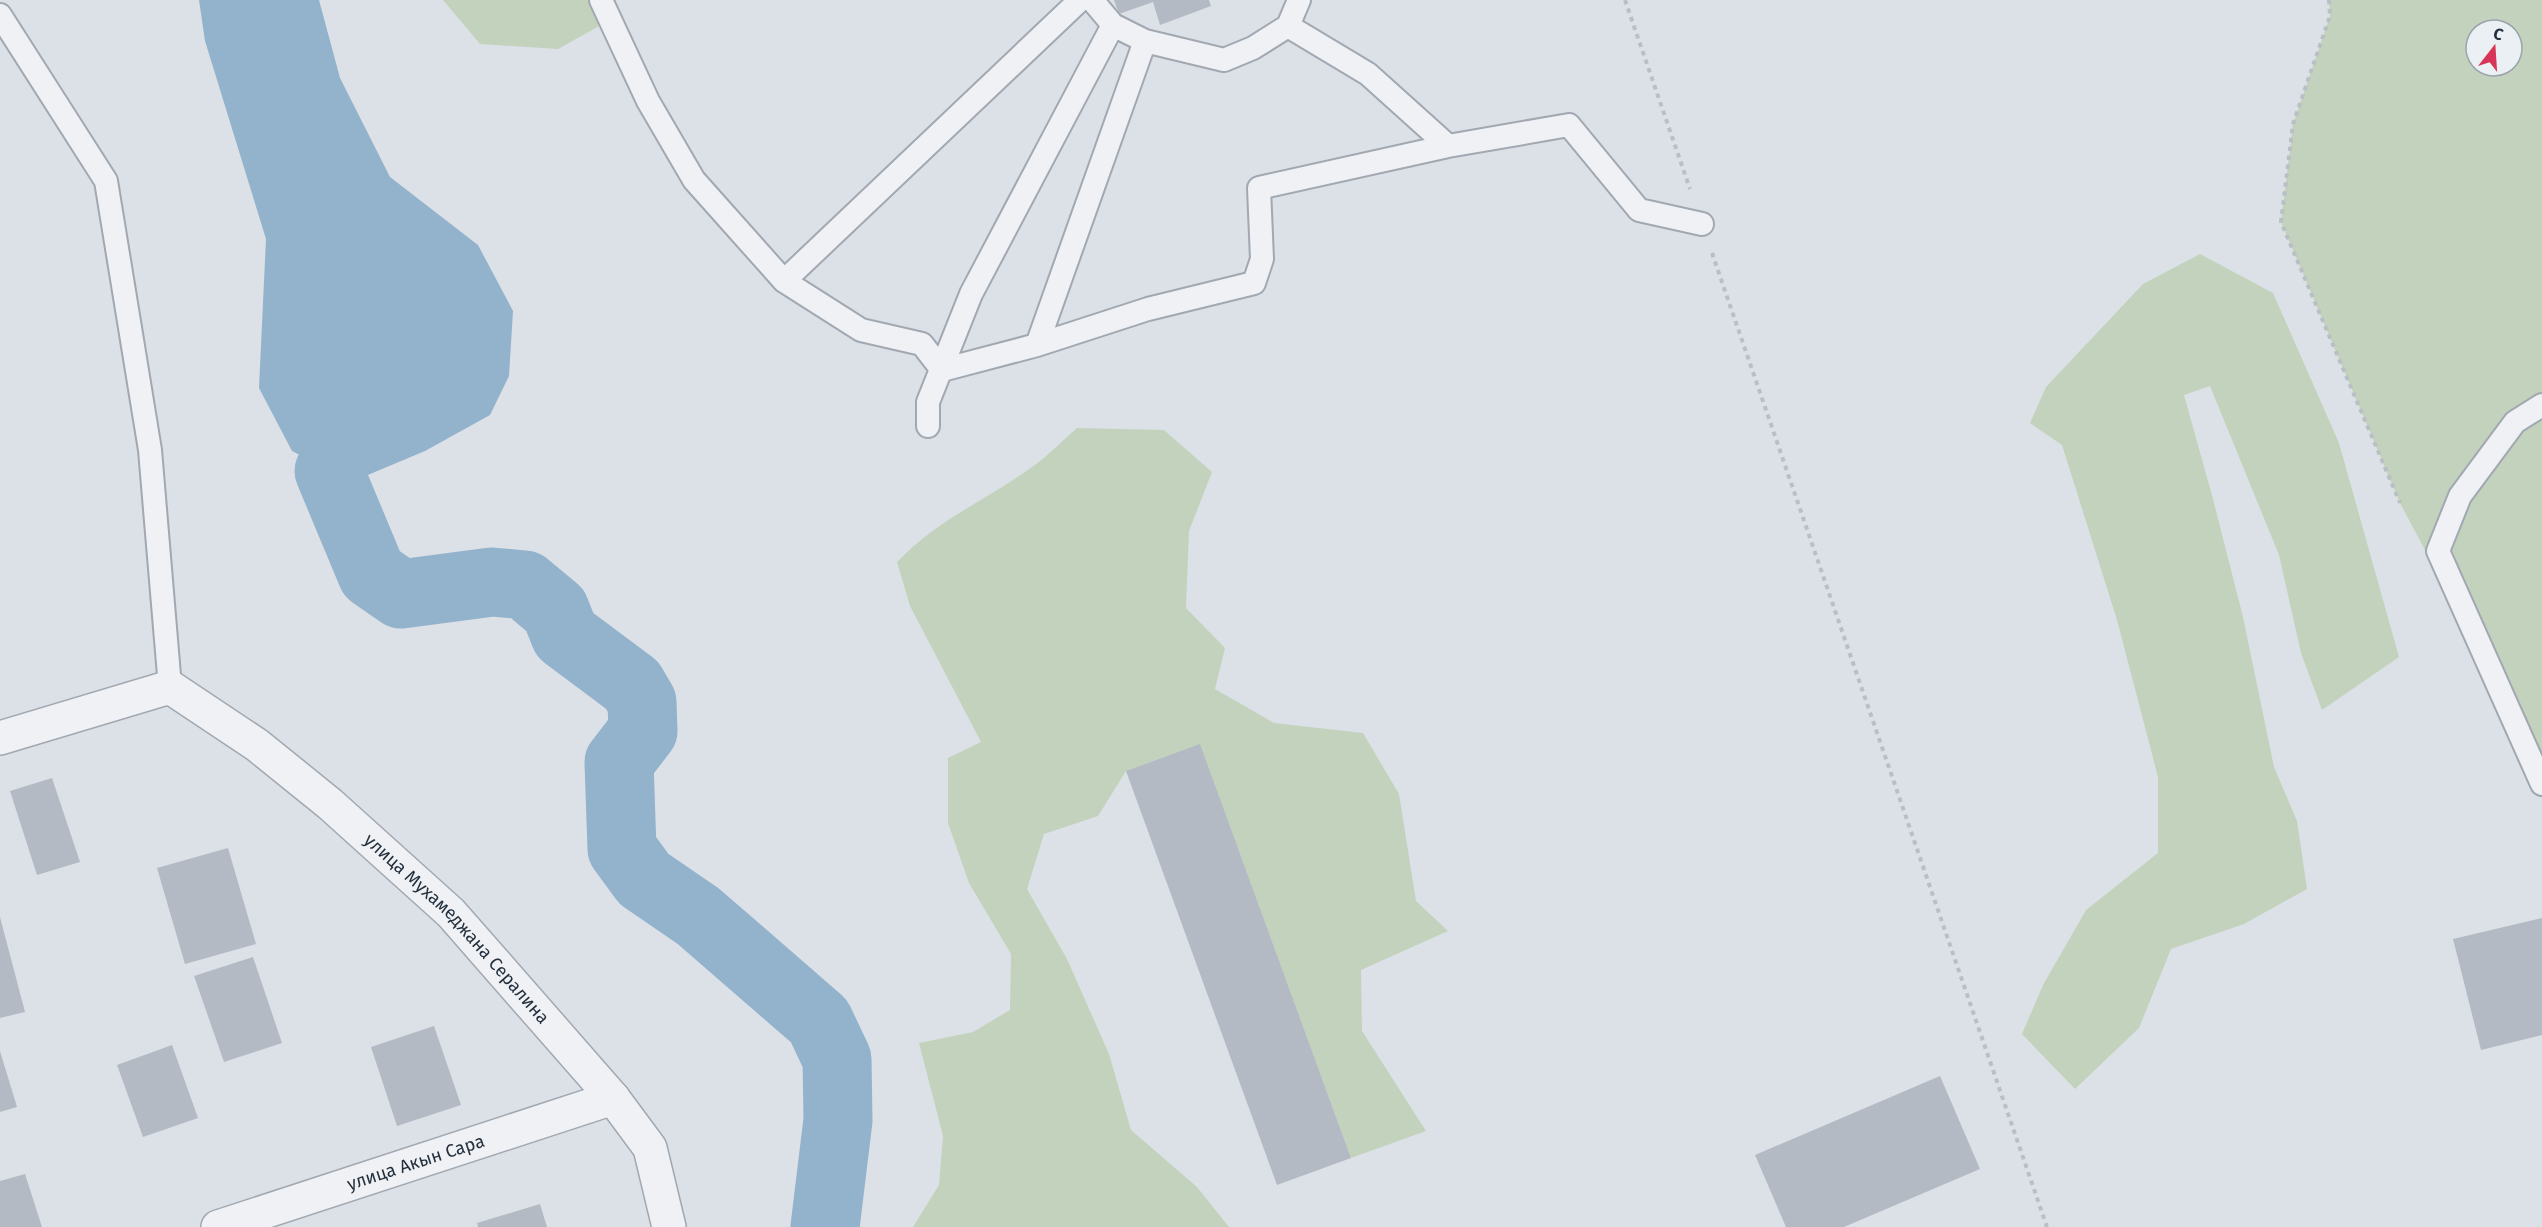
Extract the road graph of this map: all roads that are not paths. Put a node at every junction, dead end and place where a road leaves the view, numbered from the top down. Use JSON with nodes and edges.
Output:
{"nodes":[{"id":1,"x":601,"y":0,"type":"edge"},
{"id":2,"x":1080,"y":0,"type":"edge"},
{"id":3,"x":1092,"y":0,"type":"edge"},
{"id":4,"x":1299,"y":0,"type":"edge"},
{"id":5,"x":0,"y":15,"type":"edge"},
{"id":6,"x":1113,"y":25,"type":"junction"},
{"id":7,"x":1288,"y":27,"type":"junction"},
{"id":8,"x":1144,"y":41,"type":"junction"},
{"id":9,"x":1448,"y":146,"type":"junction"},
{"id":10,"x":1702,"y":224,"type":"road end"},
{"id":11,"x":784,"y":281,"type":"junction"},
{"id":12,"x":1037,"y":345,"type":"junction"},
{"id":13,"x":942,"y":370,"type":"junction"},
{"id":14,"x":2542,"y":405,"type":"edge"},
{"id":15,"x":928,"y":426,"type":"dead end"},
{"id":16,"x":170,"y":687,"type":"junction"},
{"id":17,"x":0,"y":712,"type":"edge"},
{"id":18,"x":36,"y":727,"type":"junction"},
{"id":19,"x":0,"y":738,"type":"edge"},
{"id":20,"x":2542,"y":784,"type":"edge"},
{"id":21,"x":614,"y":1098,"type":"junction"},
{"id":22,"x":218,"y":1227,"type":"edge"},
{"id":23,"x":669,"y":1227,"type":"edge"}],
"edges":[{"from":1,"to":11,"type":"lane"},
{"from":2,"to":11,"type":"lane"},
{"from":3,"to":6,"type":"lane"},
{"from":4,"to":7,"type":"lane"},
{"from":5,"to":16,"type":"lane"},
{"from":6,"to":8,"type":"lane"},
{"from":6,"to":13,"type":"lane"},
{"from":7,"to":8,"type":"lane"},
{"from":7,"to":9,"type":"lane"},
{"from":8,"to":12,"type":"lane"},
{"from":9,"to":10,"type":"lane"},
{"from":9,"to":12,"type":"lane"},
{"from":11,"to":13,"type":"lane"},
{"from":12,"to":13,"type":"lane"},
{"from":13,"to":15,"type":"lane"},
{"from":14,"to":20,"type":"lane"},
{"from":16,"to":18,"type":"street"},
{"from":16,"to":21,"type":"street","name":"улица Мухамеджана Сералина"},
{"from":17,"to":18,"type":"street"},
{"from":18,"to":19,"type":"street"},
{"from":21,"to":22,"type":"street","name":"улица Акын Сара"},
{"from":21,"to":23,"type":"street","name":"улица Мухамеджана Сералина"}]}
